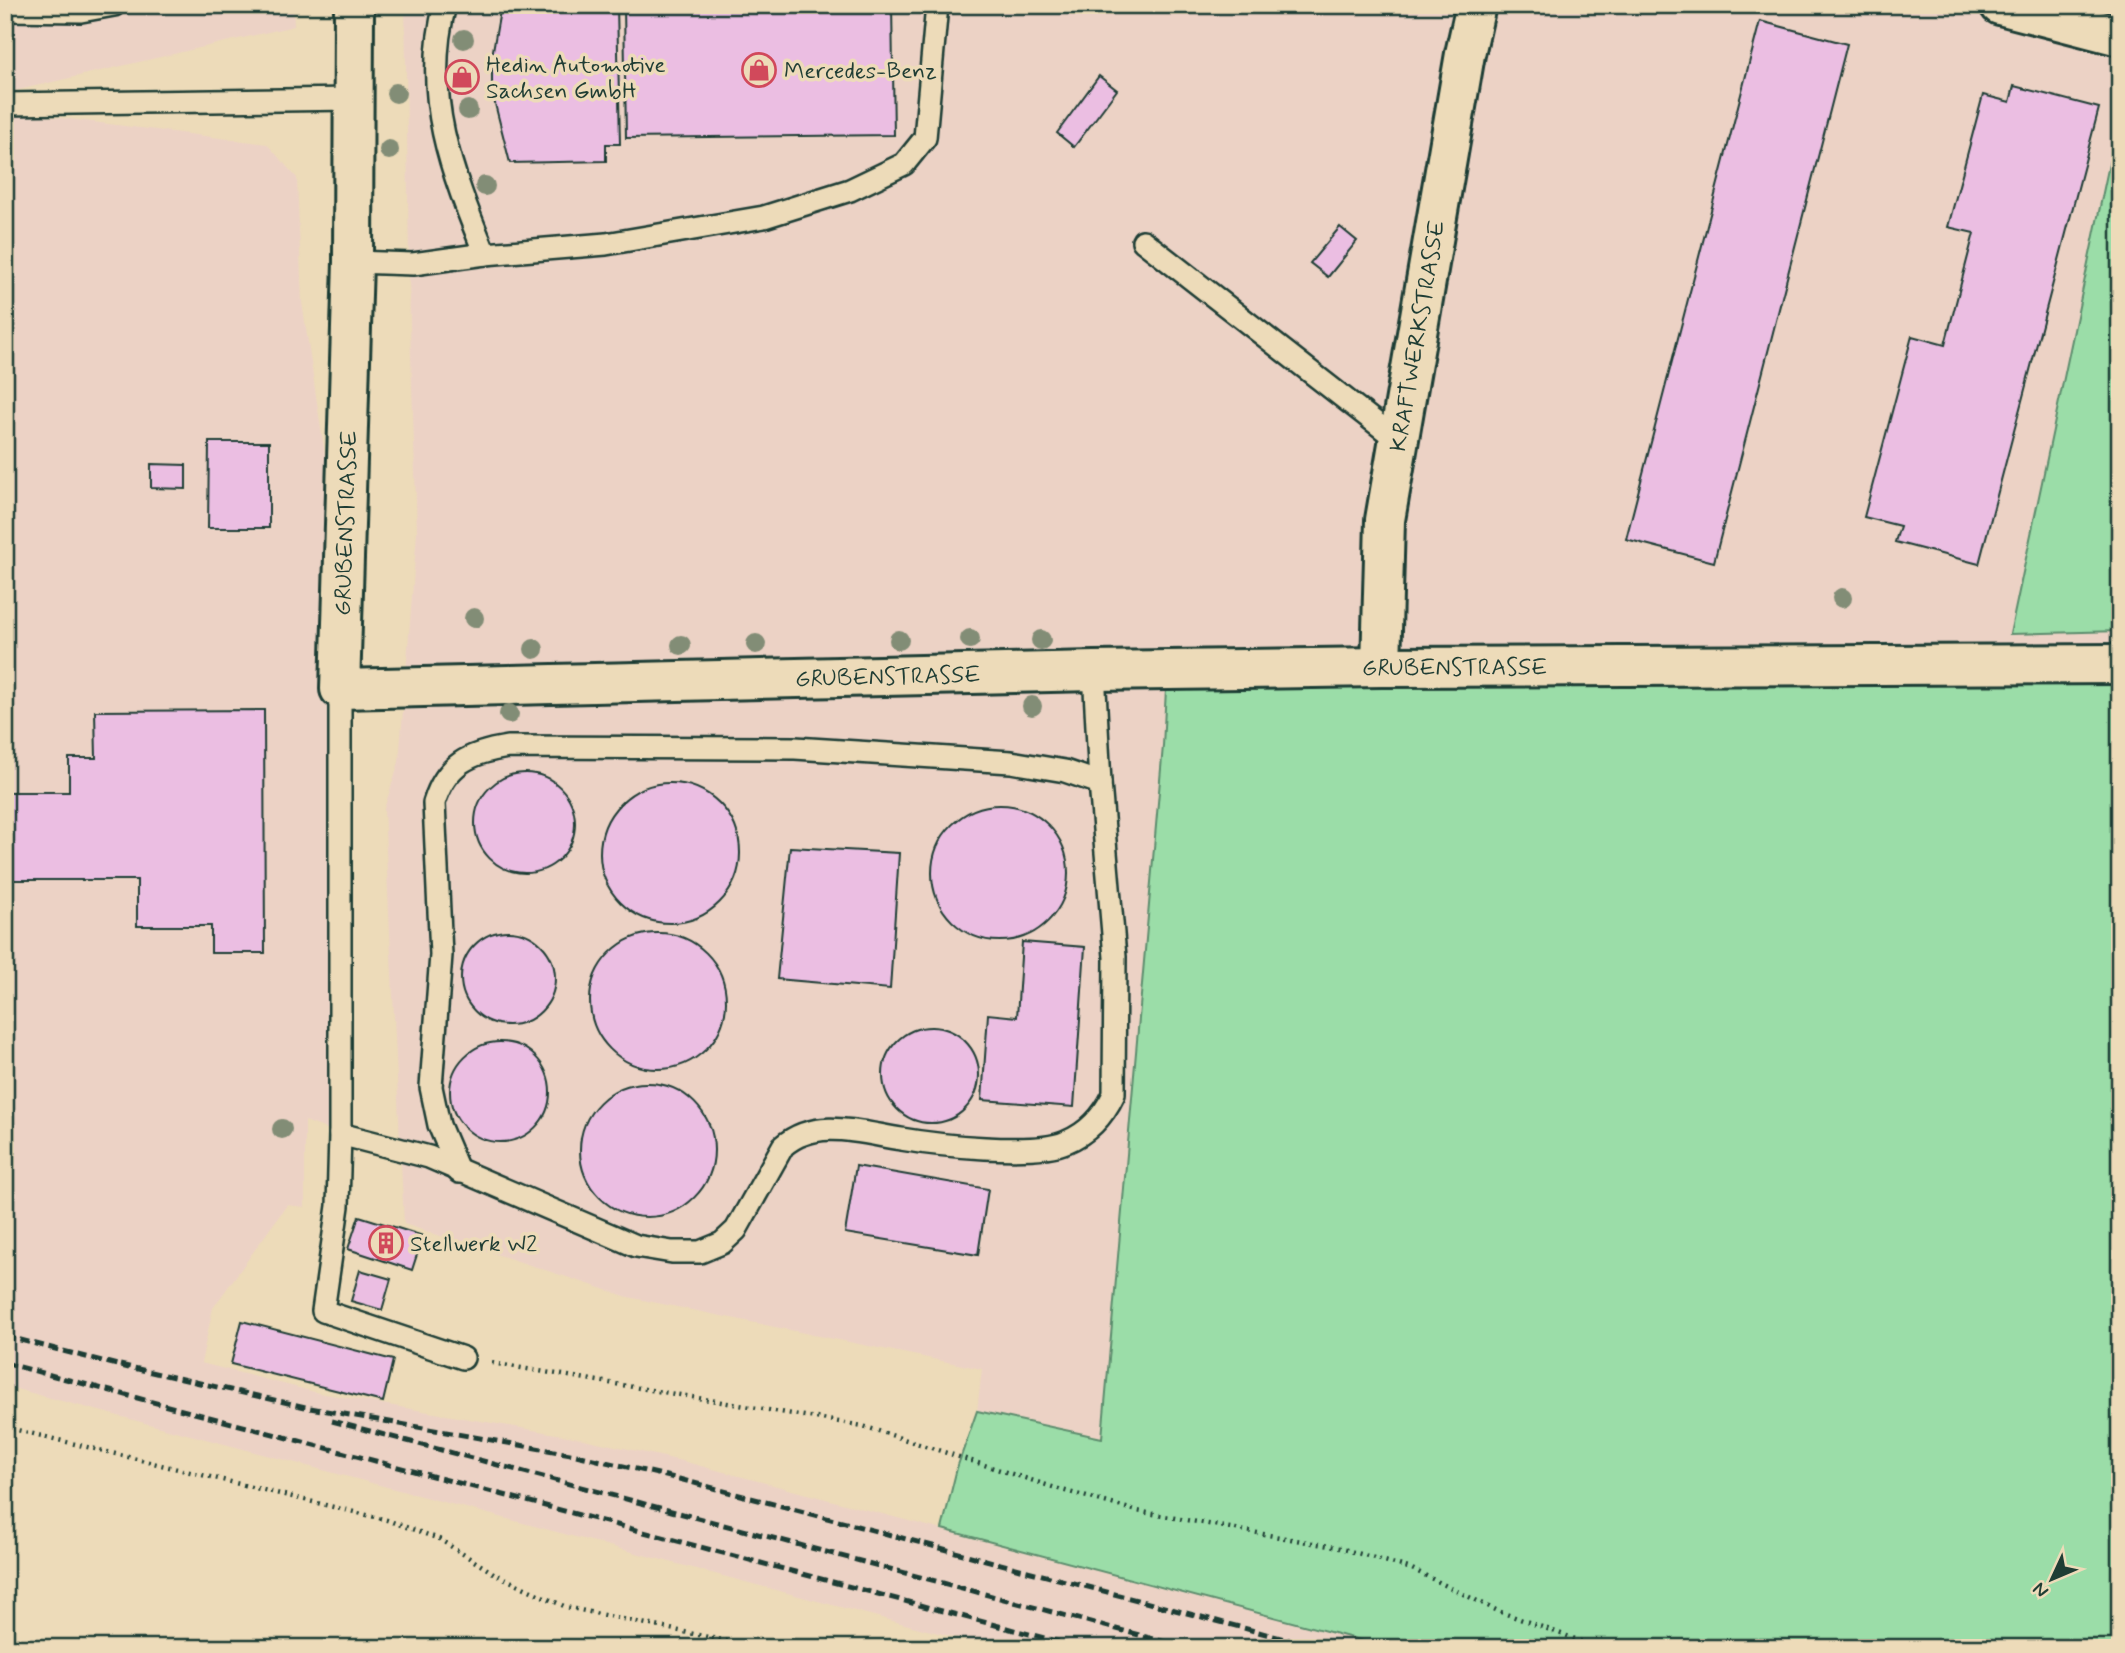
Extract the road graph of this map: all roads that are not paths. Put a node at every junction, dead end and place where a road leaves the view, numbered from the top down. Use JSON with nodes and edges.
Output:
{"nodes":[{"id":1,"x":114,"y":5,"type":"edge"},
{"id":2,"x":354,"y":5,"type":"edge"},
{"id":3,"x":444,"y":5,"type":"edge"},
{"id":4,"x":937,"y":5,"type":"edge"},
{"id":5,"x":1476,"y":5,"type":"edge"},
{"id":6,"x":2000,"y":5,"type":"edge"},
{"id":7,"x":5,"y":10,"type":"edge"},
{"id":8,"x":2120,"y":36,"type":"edge"},
{"id":9,"x":354,"y":99,"type":"junction"},
{"id":10,"x":5,"y":104,"type":"edge"},
{"id":11,"x":1143,"y":241,"type":"dead end"},
{"id":12,"x":485,"y":254,"type":"junction"},
{"id":13,"x":353,"y":262,"type":"junction"},
{"id":14,"x":1399,"y":441,"type":"junction"},
{"id":15,"x":2120,"y":664,"type":"edge"},
{"id":16,"x":1381,"y":667,"type":"junction"},
{"id":17,"x":1094,"y":671,"type":"junction"},
{"id":18,"x":340,"y":689,"type":"junction"},
{"id":19,"x":1100,"y":783,"type":"junction"},
{"id":20,"x":340,"y":1134,"type":"junction"},
{"id":21,"x":459,"y":1172,"type":"junction"},
{"id":22,"x":463,"y":1358,"type":"road end"}],
"edges":[{"from":1,"to":7,"type":"lane"},
{"from":2,"to":9,"type":"street","name":"GRUBENSTRASSE"},
{"from":3,"to":12,"type":"lane"},
{"from":4,"to":12,"type":"lane"},
{"from":5,"to":14,"type":"street","name":"KRAFTWERKSTRASSE"},
{"from":6,"to":8,"type":"street"},
{"from":9,"to":10,"type":"lane"},
{"from":9,"to":13,"type":"street","name":"GRUBENSTRASSE"},
{"from":11,"to":14,"type":"lane"},
{"from":12,"to":13,"type":"lane"},
{"from":13,"to":18,"type":"street","name":"GRUBENSTRASSE"},
{"from":14,"to":16,"type":"street","name":"KRAFTWERKSTRASSE"},
{"from":15,"to":16,"type":"street","name":"GRUBENSTRASSE"},
{"from":16,"to":17,"type":"street","name":"GRUBENSTRASSE"},
{"from":17,"to":18,"type":"street","name":"GRUBENSTRASSE"},
{"from":17,"to":19,"type":"lane"},
{"from":18,"to":20,"type":"lane"},
{"from":19,"to":21,"type":"lane"},
{"from":19,"to":21,"type":"lane"},
{"from":20,"to":21,"type":"lane"},
{"from":20,"to":22,"type":"lane"}]}
